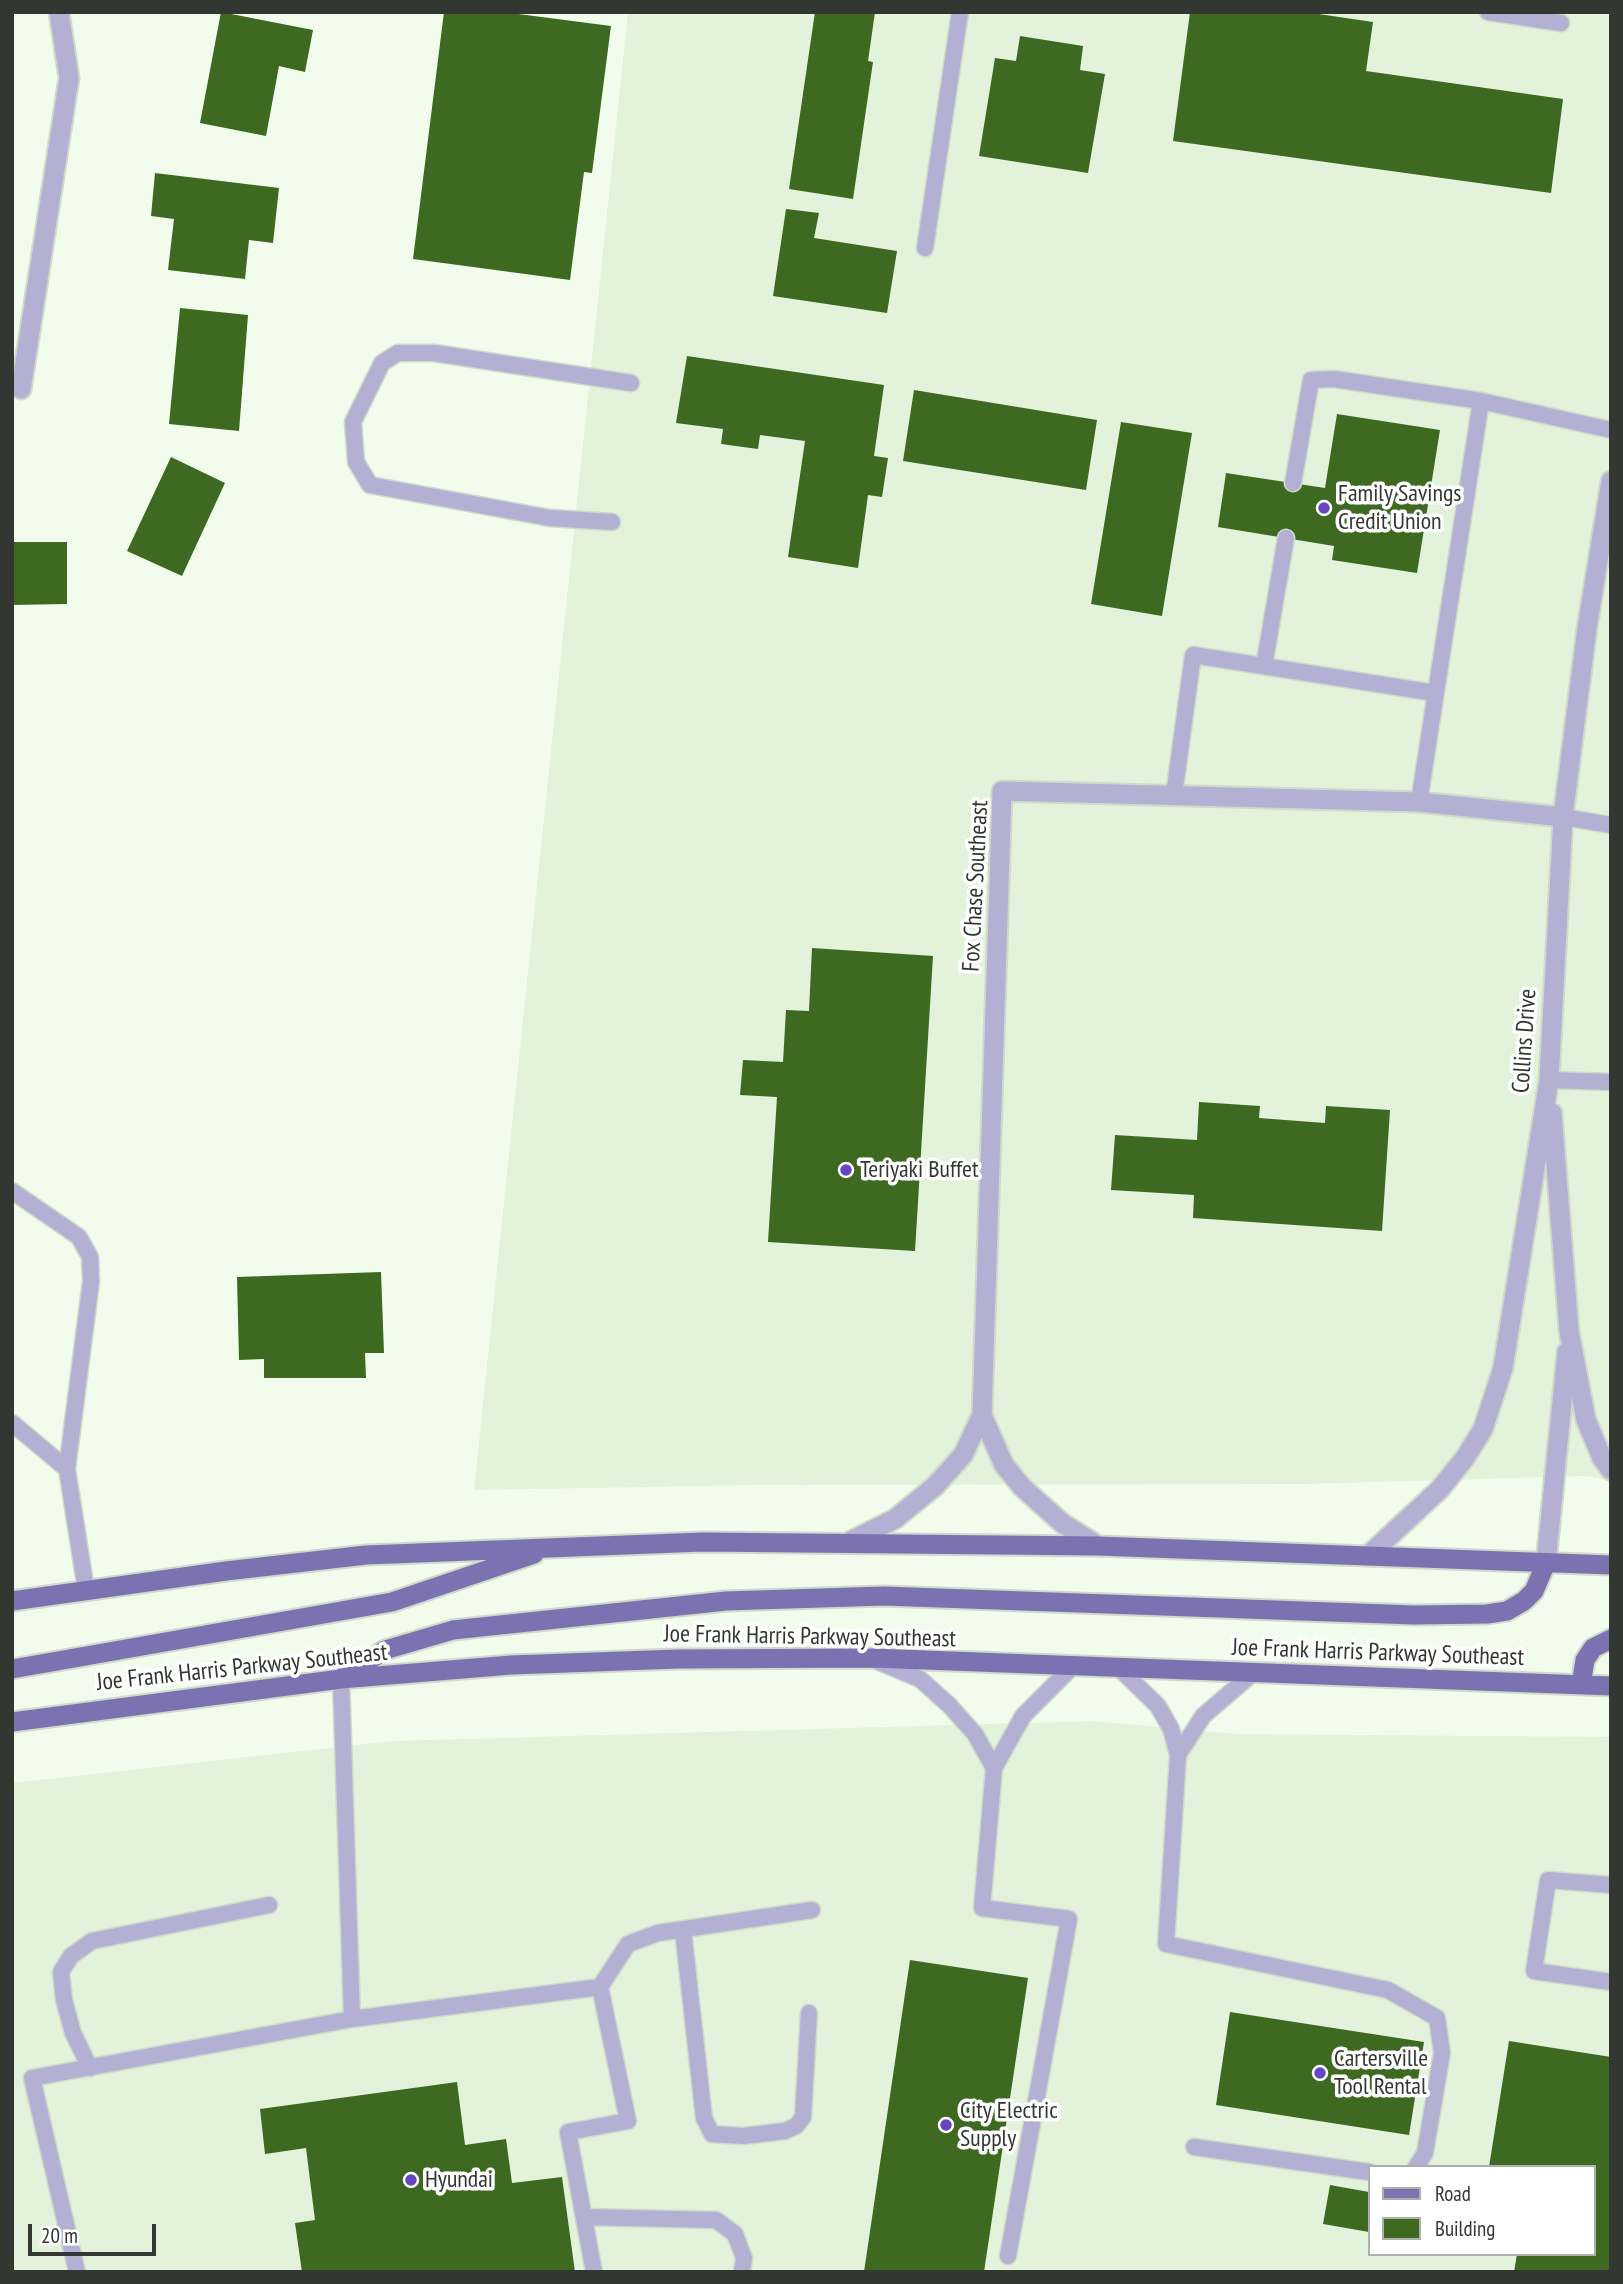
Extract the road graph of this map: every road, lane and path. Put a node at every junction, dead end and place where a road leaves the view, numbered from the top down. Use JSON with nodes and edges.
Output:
{"nodes":[{"id":1,"x":59,"y":12,"type":"edge"},
{"id":2,"x":960,"y":12,"type":"edge"},
{"id":3,"x":1488,"y":12,"type":"edge"},
{"id":4,"x":1561,"y":23,"type":"dead end"},
{"id":5,"x":925,"y":248,"type":"dead end"},
{"id":6,"x":631,"y":383,"type":"dead end"},
{"id":7,"x":21,"y":389,"type":"dead end"},
{"id":8,"x":1481,"y":401,"type":"junction"},
{"id":9,"x":1611,"y":430,"type":"edge"},
{"id":10,"x":1611,"y":481,"type":"edge"},
{"id":11,"x":1293,"y":483,"type":"dead end"},
{"id":12,"x":612,"y":522,"type":"dead end"},
{"id":13,"x":1286,"y":538,"type":"dead end"},
{"id":14,"x":1264,"y":666,"type":"junction"},
{"id":15,"x":1435,"y":693,"type":"junction"},
{"id":16,"x":1174,"y":795,"type":"junction"},
{"id":17,"x":1419,"y":802,"type":"junction"},
{"id":18,"x":1563,"y":817,"type":"junction"},
{"id":19,"x":1611,"y":825,"type":"edge"},
{"id":20,"x":1549,"y":1080,"type":"junction"},
{"id":21,"x":1611,"y":1082,"type":"edge"},
{"id":22,"x":12,"y":1191,"type":"edge"},
{"id":23,"x":1569,"y":1331,"type":"junction"},
{"id":24,"x":982,"y":1415,"type":"junction"},
{"id":25,"x":12,"y":1423,"type":"edge"},
{"id":26,"x":67,"y":1469,"type":"junction"},
{"id":27,"x":1611,"y":1471,"type":"edge"},
{"id":28,"x":851,"y":1541,"type":"junction"},
{"id":29,"x":1098,"y":1546,"type":"junction"},
{"id":30,"x":555,"y":1547,"type":"junction"},
{"id":31,"x":1368,"y":1556,"type":"junction"},
{"id":32,"x":1546,"y":1563,"type":"junction"},
{"id":33,"x":1611,"y":1565,"type":"edge"},
{"id":34,"x":86,"y":1590,"type":"junction"},
{"id":35,"x":12,"y":1601,"type":"edge"},
{"id":36,"x":1611,"y":1639,"type":"edge"},
{"id":37,"x":872,"y":1658,"type":"junction"},
{"id":38,"x":1072,"y":1667,"type":"junction"},
{"id":39,"x":1119,"y":1668,"type":"junction"},
{"id":40,"x":12,"y":1669,"type":"edge"},
{"id":41,"x":1253,"y":1673,"type":"junction"},
{"id":42,"x":340,"y":1680,"type":"junction"},
{"id":43,"x":1581,"y":1685,"type":"junction"},
{"id":44,"x":1611,"y":1686,"type":"edge"},
{"id":45,"x":12,"y":1722,"type":"edge"},
{"id":46,"x":1178,"y":1755,"type":"junction"},
{"id":47,"x":994,"y":1768,"type":"junction"},
{"id":48,"x":1611,"y":1885,"type":"edge"},
{"id":49,"x":269,"y":1905,"type":"dead end"},
{"id":50,"x":812,"y":1910,"type":"dead end"},
{"id":51,"x":683,"y":1930,"type":"junction"},
{"id":52,"x":1611,"y":1982,"type":"edge"},
{"id":53,"x":600,"y":1987,"type":"junction"},
{"id":54,"x":809,"y":2013,"type":"dead end"},
{"id":55,"x":352,"y":2019,"type":"junction"},
{"id":56,"x":90,"y":2067,"type":"junction"},
{"id":57,"x":1194,"y":2147,"type":"dead end"},
{"id":58,"x":1417,"y":2165,"type":"edge"},
{"id":59,"x":1368,"y":2172,"type":"edge"},
{"id":60,"x":584,"y":2217,"type":"junction"},
{"id":61,"x":1008,"y":2256,"type":"dead end"},
{"id":62,"x":78,"y":2272,"type":"edge"},
{"id":63,"x":594,"y":2272,"type":"edge"},
{"id":64,"x":743,"y":2272,"type":"edge"}],
"edges":[{"from":1,"to":7,"type":"street"},
{"from":2,"to":5,"type":"lane"},
{"from":3,"to":4,"type":"lane"},
{"from":6,"to":12,"type":"lane"},
{"from":8,"to":9,"type":"lane"},
{"from":8,"to":11,"type":"lane"},
{"from":8,"to":15,"type":"lane"},
{"from":10,"to":18,"type":"street","name":"Collins Drive"},
{"from":13,"to":14,"type":"lane"},
{"from":14,"to":15,"type":"lane"},
{"from":14,"to":16,"type":"lane"},
{"from":15,"to":17,"type":"lane"},
{"from":16,"to":17,"type":"street","name":"Fox Chase Southeast"},
{"from":16,"to":24,"type":"street","name":"Fox Chase Southeast"},
{"from":17,"to":18,"type":"street","name":"Fox Chase Southeast"},
{"from":18,"to":19,"type":"lane"},
{"from":18,"to":20,"type":"street","name":"Collins Drive"},
{"from":20,"to":21,"type":"lane"},
{"from":20,"to":23,"type":"street"},
{"from":20,"to":31,"type":"street","name":"Collins Drive"},
{"from":22,"to":26,"type":"lane"},
{"from":23,"to":27,"type":"street"},
{"from":23,"to":32,"type":"street"},
{"from":24,"to":28,"type":"street","name":"Fox Chase Southeast"},
{"from":24,"to":29,"type":"street","name":"Fox Chase Southeast"},
{"from":25,"to":26,"type":"lane"},
{"from":26,"to":34,"type":"lane"},
{"from":28,"to":29,"type":"main road"},
{"from":28,"to":30,"type":"main road"},
{"from":29,"to":31,"type":"main road"},
{"from":30,"to":34,"type":"main road"},
{"from":30,"to":40,"type":"main road"},
{"from":31,"to":32,"type":"main road"},
{"from":32,"to":33,"type":"main road"},
{"from":32,"to":42,"type":"main road"},
{"from":34,"to":35,"type":"main road"},
{"from":36,"to":43,"type":"main road"},
{"from":37,"to":38,"type":"main road","name":"Joe Frank Harris Parkway Southeast"},
{"from":37,"to":42,"type":"main road","name":"Joe Frank Harris Parkway Southeast"},
{"from":37,"to":47,"type":"lane"},
{"from":38,"to":39,"type":"main road","name":"Joe Frank Harris Parkway Southeast"},
{"from":38,"to":47,"type":"lane"},
{"from":39,"to":41,"type":"main road","name":"Joe Frank Harris Parkway Southeast"},
{"from":39,"to":46,"type":"lane"},
{"from":41,"to":43,"type":"main road","name":"Joe Frank Harris Parkway Southeast"},
{"from":41,"to":46,"type":"lane"},
{"from":42,"to":45,"type":"main road","name":"Joe Frank Harris Parkway Southeast"},
{"from":42,"to":55,"type":"lane"},
{"from":43,"to":44,"type":"main road","name":"Joe Frank Harris Parkway Southeast"},
{"from":46,"to":58,"type":"lane"},
{"from":47,"to":61,"type":"lane"},
{"from":48,"to":52,"type":"lane"},
{"from":49,"to":56,"type":"lane"},
{"from":50,"to":51,"type":"lane"},
{"from":51,"to":53,"type":"lane"},
{"from":51,"to":54,"type":"lane"},
{"from":53,"to":55,"type":"lane"},
{"from":53,"to":60,"type":"lane"},
{"from":55,"to":56,"type":"lane"},
{"from":56,"to":62,"type":"lane"},
{"from":57,"to":59,"type":"lane"},
{"from":60,"to":63,"type":"lane"},
{"from":60,"to":64,"type":"lane"}]}
